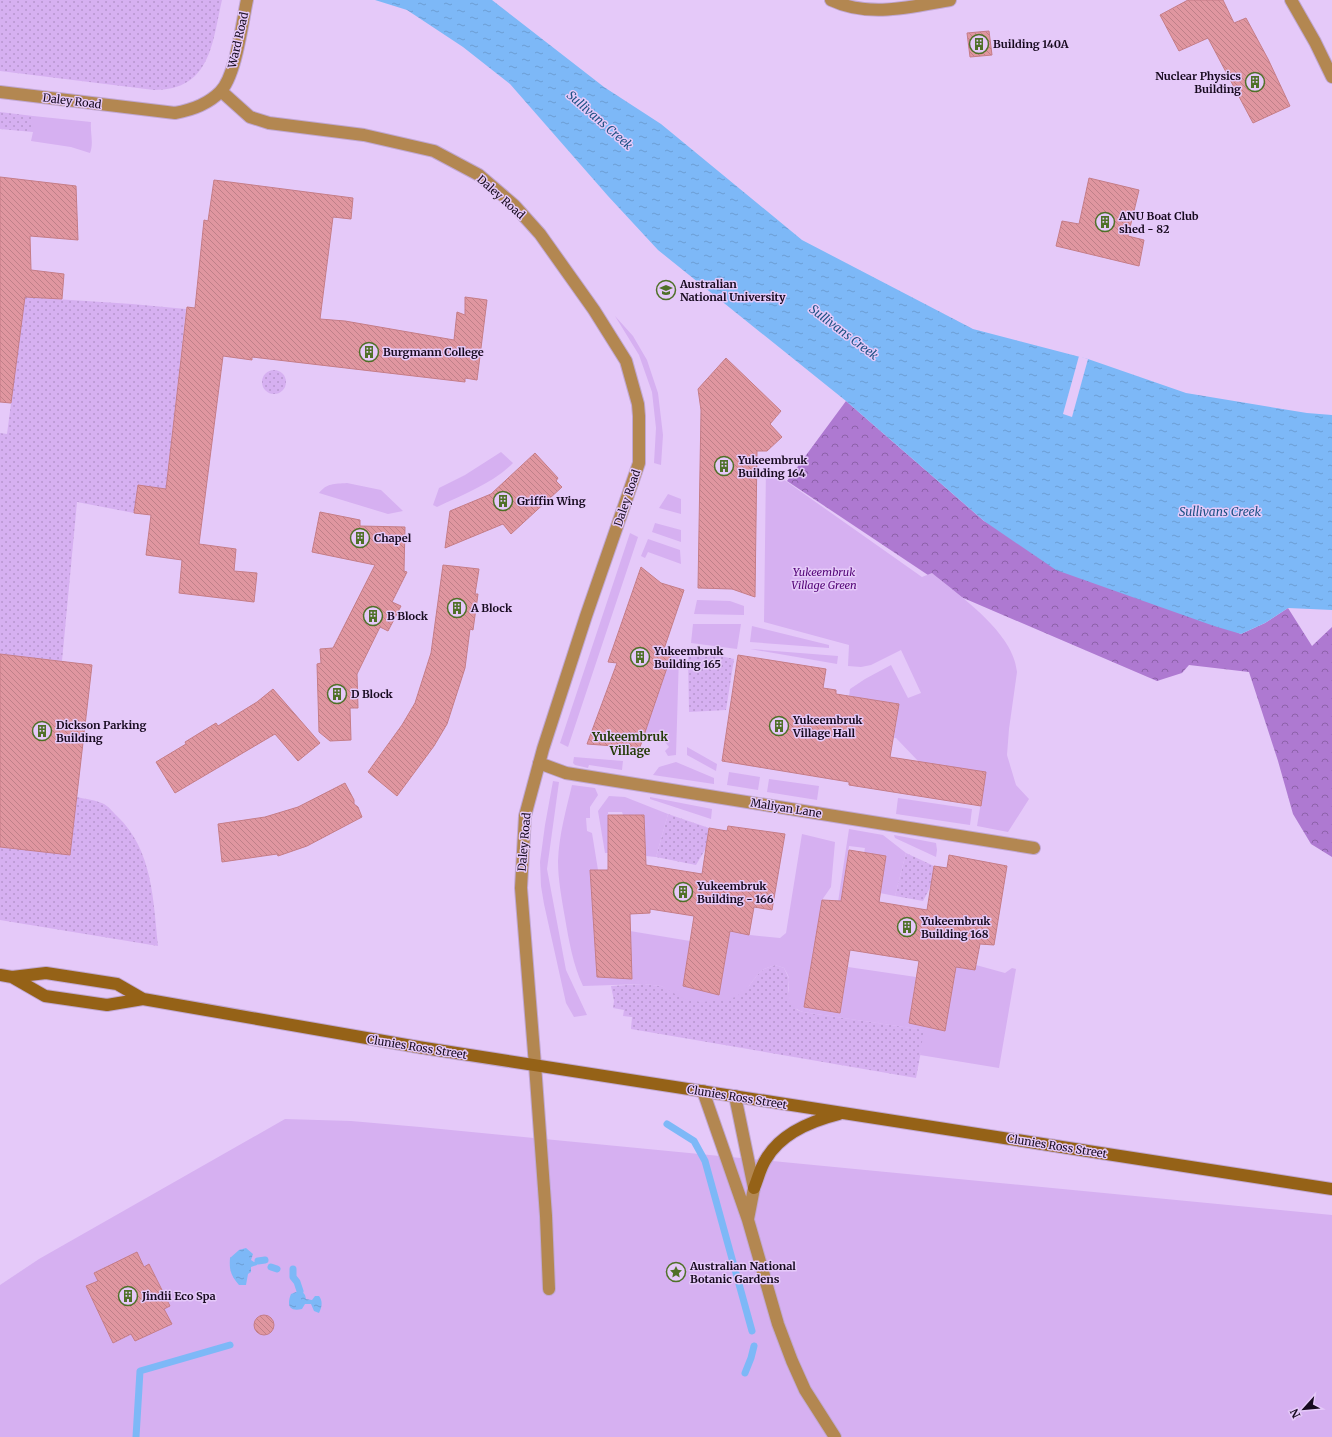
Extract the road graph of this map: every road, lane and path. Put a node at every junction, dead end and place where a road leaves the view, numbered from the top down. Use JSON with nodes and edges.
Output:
{"nodes":[{"id":1,"x":247,"y":0,"type":"edge"},
{"id":2,"x":831,"y":0,"type":"edge"},
{"id":3,"x":950,"y":0,"type":"edge"},
{"id":4,"x":1291,"y":0,"type":"edge"},
{"id":5,"x":1332,"y":77,"type":"edge"},
{"id":6,"x":221,"y":91,"type":"junction"},
{"id":7,"x":0,"y":92,"type":"edge"},
{"id":8,"x":144,"y":109,"type":"joint"},
{"id":9,"x":539,"y":763,"type":"junction"},
{"id":10,"x":1034,"y":848,"type":"dead end"},
{"id":11,"x":6,"y":976,"type":"edge"},
{"id":12,"x":144,"y":998,"type":"junction"},
{"id":13,"x":536,"y":1065,"type":"junction"},
{"id":14,"x":703,"y":1091,"type":"junction"},
{"id":15,"x":735,"y":1096,"type":"junction"},
{"id":16,"x":844,"y":1113,"type":"junction"},
{"id":17,"x":754,"y":1188,"type":"junction"},
{"id":18,"x":1332,"y":1189,"type":"edge"},
{"id":19,"x":748,"y":1220,"type":"junction"},
{"id":20,"x":548,"y":1289,"type":"dead end"},
{"id":21,"x":835,"y":1437,"type":"edge"}],
"edges":[{"from":1,"to":6,"type":"street","name":"Ward Road"},
{"from":2,"to":3,"type":"street"},
{"from":4,"to":5,"type":"street"},
{"from":6,"to":8,"type":"street","name":"Ward Road"},
{"from":6,"to":9,"type":"street","name":"Daley Road"},
{"from":7,"to":8,"type":"street","name":"Daley Road"},
{"from":9,"to":10,"type":"street","name":"Maliyan Lane"},
{"from":9,"to":13,"type":"street","name":"Daley Road"},
{"from":11,"to":12,"type":"street","name":"Clunies Ross Street"},
{"from":11,"to":12,"type":"street","name":"Clunies Ross Street"},
{"from":12,"to":13,"type":"street","name":"Clunies Ross Street"},
{"from":13,"to":14,"type":"street","name":"Clunies Ross Street"},
{"from":13,"to":20,"type":"street","name":"Daley Road"},
{"from":14,"to":15,"type":"street","name":"Clunies Ross Street"},
{"from":14,"to":19,"type":"street"},
{"from":15,"to":16,"type":"street","name":"Clunies Ross Street"},
{"from":15,"to":17,"type":"street"},
{"from":16,"to":17,"type":"street"},
{"from":16,"to":18,"type":"street","name":"Clunies Ross Street"},
{"from":17,"to":19,"type":"street"},
{"from":19,"to":21,"type":"street"}]}
